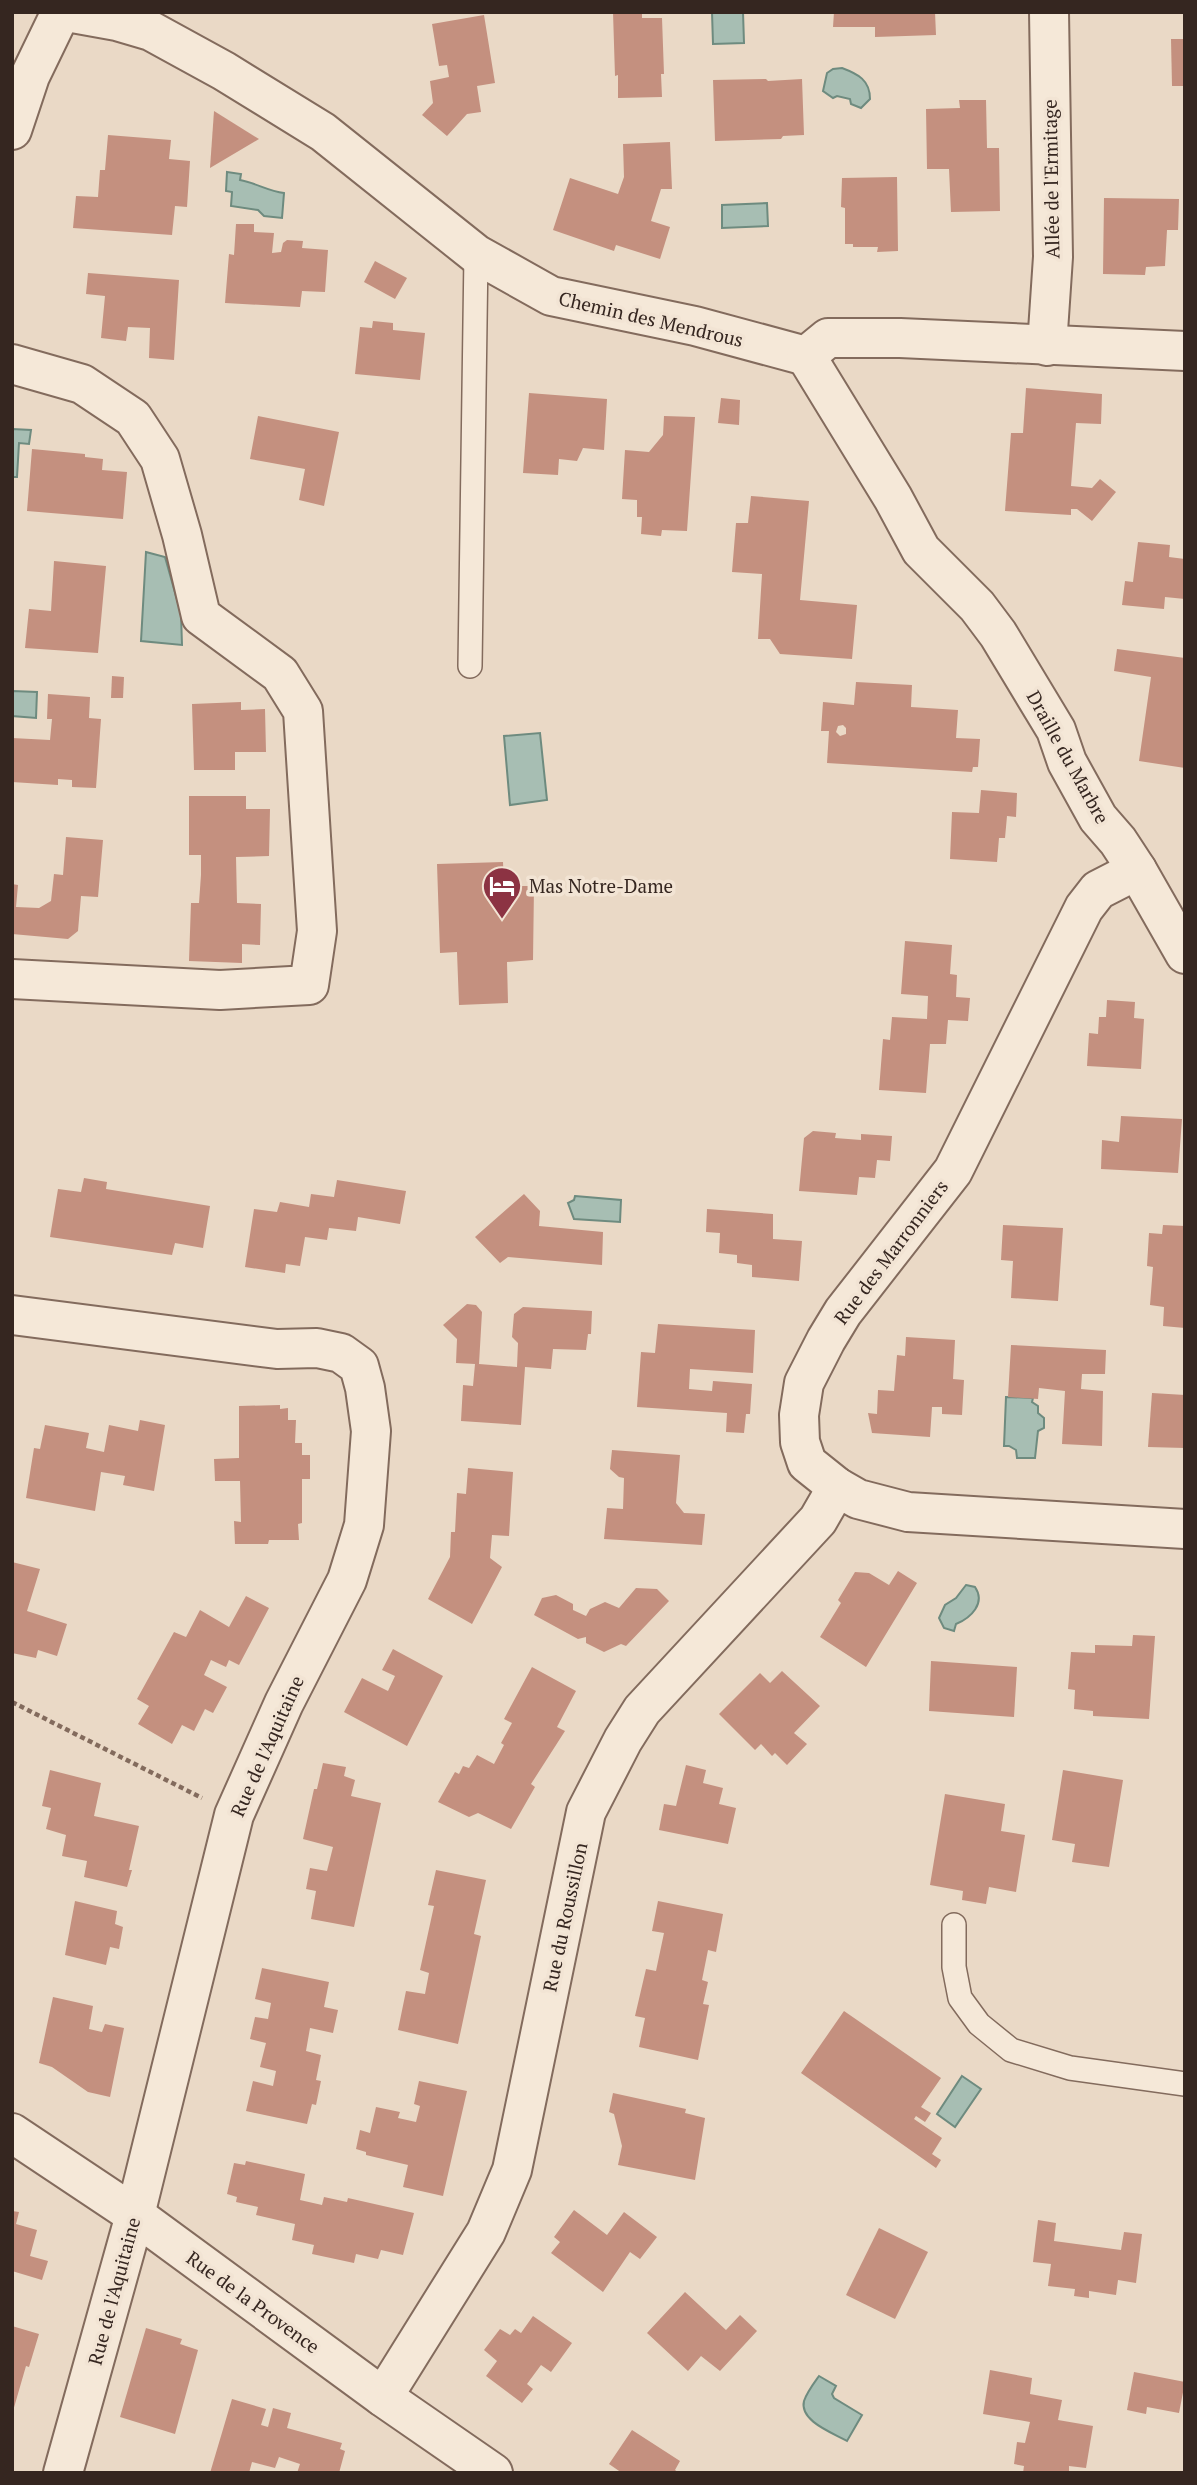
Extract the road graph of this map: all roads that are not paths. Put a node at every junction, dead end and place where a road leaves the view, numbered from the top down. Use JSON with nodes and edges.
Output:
{"nodes":[{"id":1,"x":61,"y":12,"type":"edge"},
{"id":2,"x":68,"y":12,"type":"edge"},
{"id":3,"x":1049,"y":12,"type":"edge"},
{"id":4,"x":15,"y":109,"type":"edge"},
{"id":5,"x":475,"y":254,"type":"junction"},
{"id":6,"x":1047,"y":346,"type":"junction"},
{"id":7,"x":1185,"y":351,"type":"edge"},
{"id":8,"x":806,"y":356,"type":"junction"},
{"id":9,"x":12,"y":364,"type":"edge"},
{"id":10,"x":470,"y":666,"type":"dead end"},
{"id":11,"x":1137,"y":870,"type":"junction"},
{"id":12,"x":1185,"y":954,"type":"edge"},
{"id":13,"x":12,"y":978,"type":"edge"},
{"id":14,"x":12,"y":1315,"type":"edge"},
{"id":15,"x":837,"y":1487,"type":"junction"},
{"id":16,"x":1185,"y":1529,"type":"edge"},
{"id":17,"x":954,"y":1925,"type":"dead end"},
{"id":18,"x":1185,"y":2084,"type":"edge"},
{"id":19,"x":12,"y":2133,"type":"edge"},
{"id":20,"x":135,"y":2215,"type":"junction"},
{"id":21,"x":383,"y":2397,"type":"junction"},
{"id":22,"x":63,"y":2473,"type":"edge"},
{"id":23,"x":493,"y":2473,"type":"edge"}],
"edges":[{"from":1,"to":4,"type":"street"},
{"from":2,"to":5,"type":"street","name":"Chemin des Mendrous"},
{"from":3,"to":6,"type":"street","name":"Allée de l'Ermitage"},
{"from":5,"to":8,"type":"street","name":"Chemin des Mendrous"},
{"from":5,"to":10,"type":"lane"},
{"from":6,"to":7,"type":"street"},
{"from":6,"to":8,"type":"street"},
{"from":8,"to":11,"type":"street","name":"Draille du Marbre"},
{"from":9,"to":13,"type":"street"},
{"from":11,"to":12,"type":"street","name":"Draille du Marbre"},
{"from":11,"to":15,"type":"street","name":"Rue des Marronniers"},
{"from":14,"to":20,"type":"street","name":"Rue de l'Aquitaine"},
{"from":15,"to":16,"type":"street","name":"Rue des Marronniers"},
{"from":15,"to":21,"type":"street","name":"Rue du Roussillon"},
{"from":17,"to":18,"type":"lane"},
{"from":19,"to":20,"type":"street","name":"Rue de la Provence"},
{"from":20,"to":21,"type":"street","name":"Rue de la Provence"},
{"from":20,"to":22,"type":"street","name":"Rue de l'Aquitaine"},
{"from":21,"to":23,"type":"street","name":"Rue de la Provence"}]}
